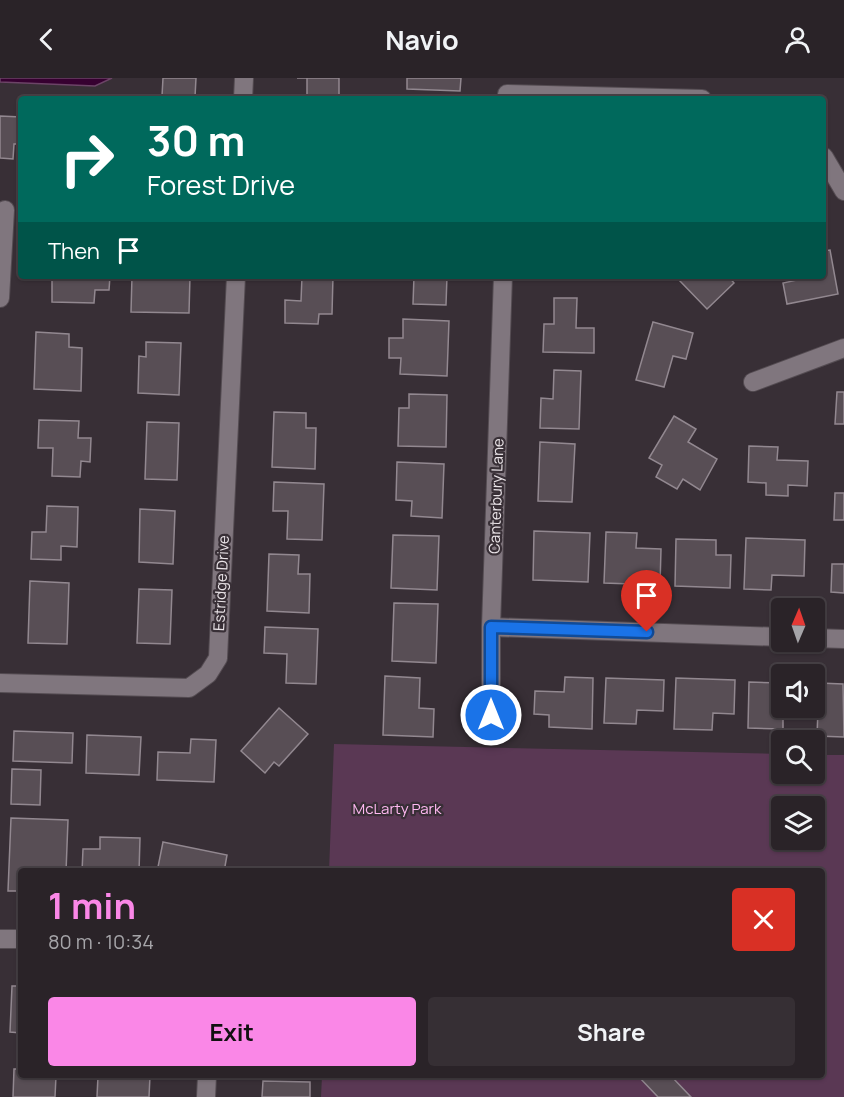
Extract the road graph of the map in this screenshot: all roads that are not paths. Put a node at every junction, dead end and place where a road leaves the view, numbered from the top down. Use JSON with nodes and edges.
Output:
{"nodes":[{"id":1,"x":244,"y":78,"type":"edge"},
{"id":2,"x":507,"y":90,"type":"edge"},
{"id":3,"x":243,"y":96,"type":"edge"},
{"id":4,"x":637,"y":96,"type":"edge"},
{"id":5,"x":826,"y":160,"type":"edge"},
{"id":6,"x":844,"y":191,"type":"edge"},
{"id":7,"x":9,"y":210,"type":"edge"},
{"id":8,"x":236,"y":279,"type":"edge"},
{"id":9,"x":503,"y":279,"type":"edge"},
{"id":10,"x":0,"y":298,"type":"edge"},
{"id":11,"x":844,"y":348,"type":"edge"},
{"id":12,"x":753,"y":382,"type":"dead end"},
{"id":13,"x":491,"y":627,"type":"junction"},
{"id":14,"x":771,"y":637,"type":"edge"},
{"id":15,"x":825,"y":638,"type":"edge"},
{"id":16,"x":844,"y":639,"type":"edge"},
{"id":17,"x":0,"y":683,"type":"edge"},
{"id":18,"x":491,"y":715,"type":"dead end"},
{"id":19,"x":0,"y":939,"type":"edge"},
{"id":20,"x":18,"y":939,"type":"edge"},
{"id":21,"x":207,"y":1078,"type":"edge"},
{"id":22,"x":206,"y":1097,"type":"edge"}],
"edges":[{"from":1,"to":3,"type":"street"},
{"from":2,"to":4,"type":"street"},
{"from":5,"to":6,"type":"street"},
{"from":7,"to":10,"type":"street"},
{"from":8,"to":17,"type":"street","name":"Estridge Drive"},
{"from":9,"to":13,"type":"street","name":"Canterbury Lane"},
{"from":11,"to":12,"type":"street"},
{"from":13,"to":14,"type":"street"},
{"from":13,"to":18,"type":"street","name":"Canterbury Lane"},
{"from":15,"to":16,"type":"street"},
{"from":19,"to":20,"type":"street"},
{"from":21,"to":22,"type":"street"}]}
